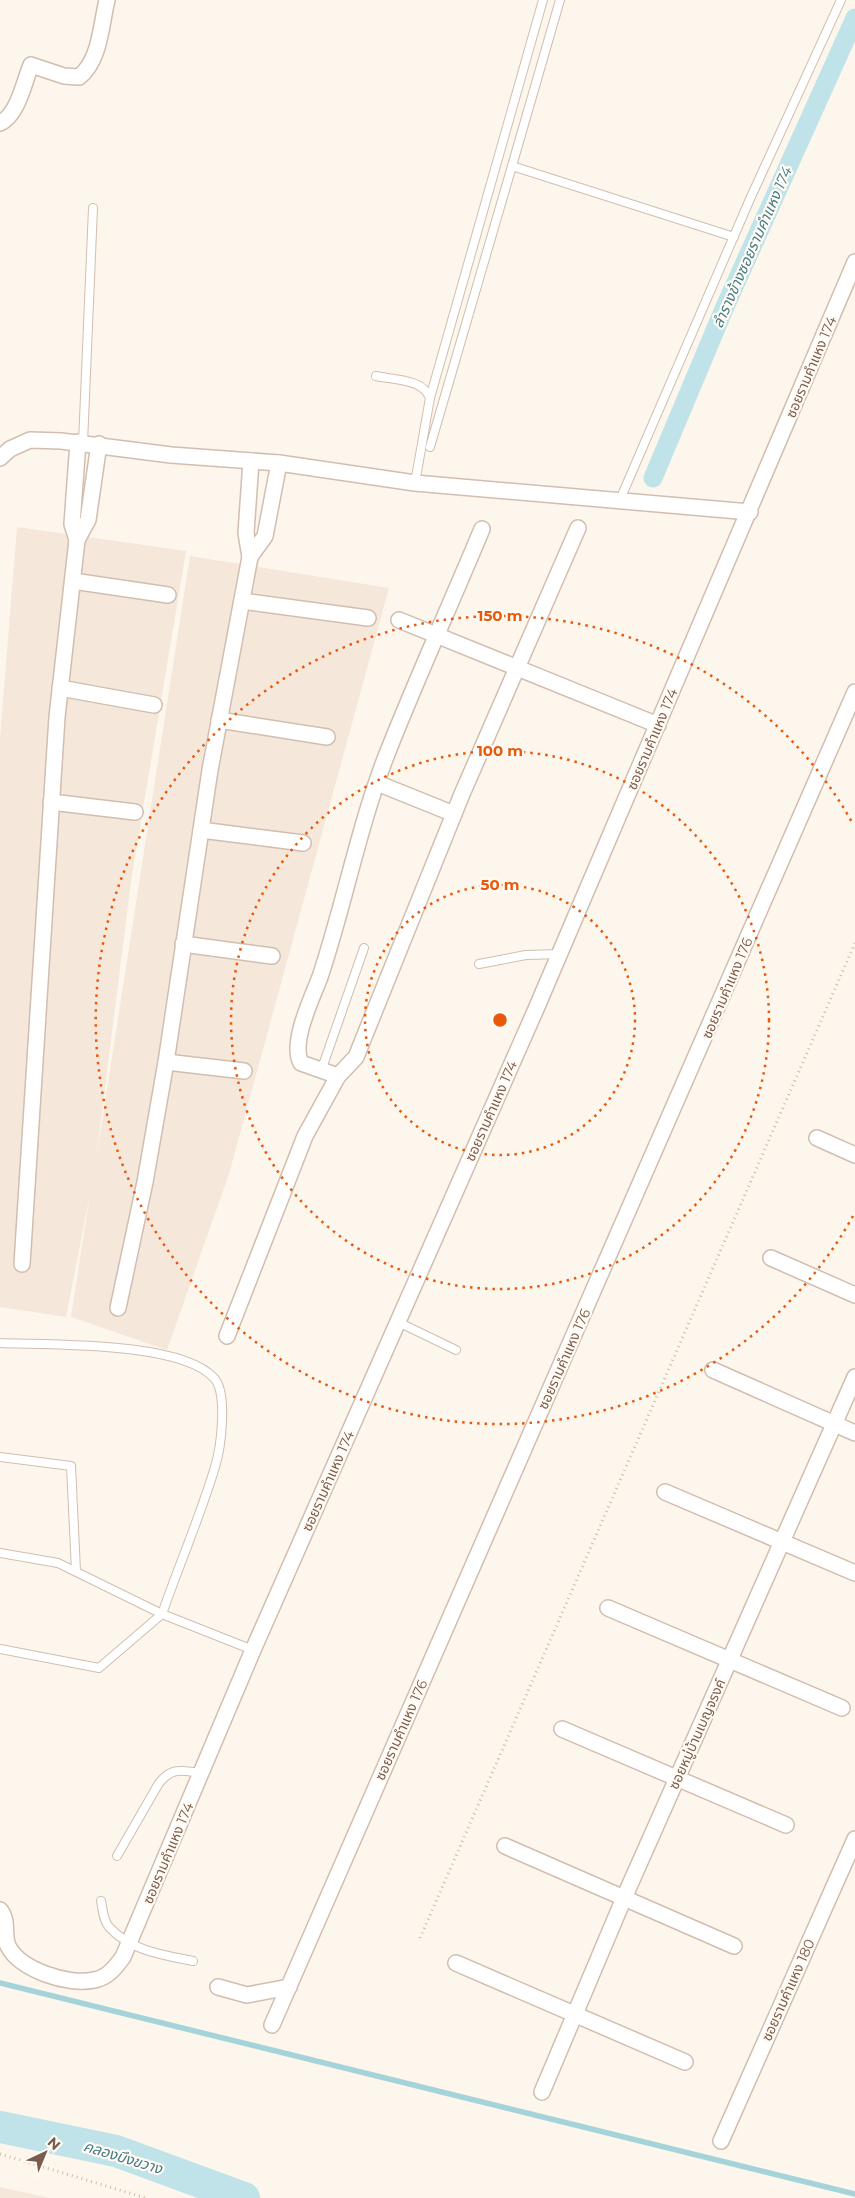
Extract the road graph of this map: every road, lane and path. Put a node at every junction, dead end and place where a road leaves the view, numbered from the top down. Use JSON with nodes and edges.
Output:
{"nodes":[{"id":1,"x":107,"y":0,"type":"edge"},
{"id":2,"x":542,"y":0,"type":"edge"},
{"id":3,"x":560,"y":0,"type":"edge"},
{"id":4,"x":841,"y":0,"type":"edge"},
{"id":5,"x":0,"y":123,"type":"edge"},
{"id":6,"x":512,"y":166,"type":"junction"},
{"id":7,"x":93,"y":208,"type":"dead end"},
{"id":8,"x":734,"y":237,"type":"junction"},
{"id":9,"x":855,"y":262,"type":"edge"},
{"id":10,"x":376,"y":376,"type":"dead end"},
{"id":11,"x":430,"y":398,"type":"junction"},
{"id":12,"x":80,"y":442,"type":"junction"},
{"id":13,"x":99,"y":444,"type":"junction"},
{"id":14,"x":430,"y":447,"type":"dead end"},
{"id":15,"x":0,"y":458,"type":"edge"},
{"id":16,"x":251,"y":461,"type":"junction"},
{"id":17,"x":279,"y":463,"type":"junction"},
{"id":18,"x":415,"y":484,"type":"junction"},
{"id":19,"x":619,"y":502,"type":"junction"},
{"id":20,"x":750,"y":512,"type":"junction"},
{"id":21,"x":578,"y":528,"type":"dead end"},
{"id":22,"x":482,"y":529,"type":"dead end"},
{"id":23,"x":77,"y":540,"type":"junction"},
{"id":24,"x":250,"y":557,"type":"junction"},
{"id":25,"x":73,"y":581,"type":"junction"},
{"id":26,"x":168,"y":595,"type":"dead end"},
{"id":27,"x":242,"y":601,"type":"junction"},
{"id":28,"x":368,"y":618,"type":"dead end"},
{"id":29,"x":398,"y":620,"type":"dead end"},
{"id":30,"x":438,"y":635,"type":"junction"},
{"id":31,"x":517,"y":668,"type":"junction"},
{"id":32,"x":60,"y":688,"type":"junction"},
{"id":33,"x":855,"y":692,"type":"edge"},
{"id":34,"x":154,"y":705,"type":"dead end"},
{"id":35,"x":219,"y":720,"type":"junction"},
{"id":36,"x":658,"y":725,"type":"junction"},
{"id":37,"x":326,"y":737,"type":"dead end"},
{"id":38,"x":377,"y":783,"type":"junction"},
{"id":39,"x":51,"y":802,"type":"junction"},
{"id":40,"x":135,"y":812,"type":"dead end"},
{"id":41,"x":454,"y":814,"type":"junction"},
{"id":42,"x":201,"y":830,"type":"junction"},
{"id":43,"x":303,"y":843,"type":"dead end"},
{"id":44,"x":855,"y":943,"type":"edge"},
{"id":45,"x":183,"y":944,"type":"junction"},
{"id":46,"x":364,"y":948,"type":"dead end"},
{"id":47,"x":560,"y":954,"type":"junction"},
{"id":48,"x":272,"y":956,"type":"dead end"},
{"id":49,"x":479,"y":964,"type":"dead end"},
{"id":50,"x":166,"y":1062,"type":"junction"},
{"id":51,"x":321,"y":1071,"type":"junction"},
{"id":52,"x":244,"y":1072,"type":"dead end"},
{"id":53,"x":338,"y":1076,"type":"junction"},
{"id":54,"x":817,"y":1138,"type":"dead end"},
{"id":55,"x":855,"y":1155,"type":"edge"},
{"id":56,"x":771,"y":1258,"type":"dead end"},
{"id":57,"x":22,"y":1264,"type":"dead end"},
{"id":58,"x":855,"y":1295,"type":"edge"},
{"id":59,"x":118,"y":1308,"type":"dead end"},
{"id":60,"x":398,"y":1322,"type":"junction"},
{"id":61,"x":227,"y":1336,"type":"dead end"},
{"id":62,"x":0,"y":1343,"type":"edge"},
{"id":63,"x":456,"y":1350,"type":"dead end"},
{"id":64,"x":713,"y":1370,"type":"dead end"},
{"id":65,"x":855,"y":1377,"type":"edge"},
{"id":66,"x":834,"y":1425,"type":"junction"},
{"id":67,"x":855,"y":1433,"type":"edge"},
{"id":68,"x":0,"y":1457,"type":"edge"},
{"id":69,"x":665,"y":1492,"type":"dead end"},
{"id":70,"x":782,"y":1541,"type":"junction"},
{"id":71,"x":0,"y":1553,"type":"edge"},
{"id":72,"x":76,"y":1571,"type":"junction"},
{"id":73,"x":855,"y":1573,"type":"edge"},
{"id":74,"x":608,"y":1608,"type":"dead end"},
{"id":75,"x":162,"y":1614,"type":"junction"},
{"id":76,"x":0,"y":1649,"type":"edge"},
{"id":77,"x":254,"y":1650,"type":"junction"},
{"id":78,"x":730,"y":1660,"type":"junction"},
{"id":79,"x":842,"y":1708,"type":"dead end"},
{"id":80,"x":562,"y":1729,"type":"dead end"},
{"id":81,"x":202,"y":1773,"type":"junction"},
{"id":82,"x":677,"y":1778,"type":"junction"},
{"id":83,"x":786,"y":1825,"type":"dead end"},
{"id":84,"x":855,"y":1839,"type":"edge"},
{"id":85,"x":505,"y":1846,"type":"dead end"},
{"id":86,"x":117,"y":1856,"type":"dead end"},
{"id":87,"x":624,"y":1898,"type":"junction"},
{"id":88,"x":101,"y":1901,"type":"dead end"},
{"id":89,"x":0,"y":1910,"type":"edge"},
{"id":90,"x":420,"y":1938,"type":"dead end"},
{"id":91,"x":130,"y":1943,"type":"junction"},
{"id":92,"x":734,"y":1946,"type":"dead end"},
{"id":93,"x":193,"y":1961,"type":"dead end"},
{"id":94,"x":456,"y":1963,"type":"dead end"},
{"id":95,"x":218,"y":1987,"type":"dead end"},
{"id":96,"x":289,"y":1987,"type":"junction"},
{"id":97,"x":576,"y":2014,"type":"junction"},
{"id":98,"x":272,"y":2026,"type":"dead end"},
{"id":99,"x":685,"y":2062,"type":"dead end"},
{"id":100,"x":542,"y":2092,"type":"dead end"},
{"id":101,"x":721,"y":2141,"type":"dead end"},
{"id":102,"x":0,"y":2154,"type":"edge"},
{"id":103,"x":146,"y":2198,"type":"edge"}],
"edges":[{"from":1,"to":5,"type":"street"},
{"from":2,"to":11,"type":"lane"},
{"from":3,"to":6,"type":"lane"},
{"from":4,"to":8,"type":"lane"},
{"from":6,"to":8,"type":"lane"},
{"from":6,"to":14,"type":"lane"},
{"from":7,"to":12,"type":"lane"},
{"from":8,"to":19,"type":"lane"},
{"from":9,"to":20,"type":"street","name":"ซอยรามคำแหง 174"},
{"from":10,"to":11,"type":"lane"},
{"from":11,"to":18,"type":"lane"},
{"from":12,"to":13,"type":"street"},
{"from":12,"to":15,"type":"street"},
{"from":12,"to":23,"type":"street"},
{"from":13,"to":16,"type":"street"},
{"from":13,"to":23,"type":"street"},
{"from":16,"to":17,"type":"street"},
{"from":16,"to":24,"type":"street"},
{"from":17,"to":18,"type":"street"},
{"from":17,"to":24,"type":"street"},
{"from":18,"to":19,"type":"street"},
{"from":19,"to":20,"type":"street"},
{"from":20,"to":36,"type":"street","name":"ซอยรามคำแหง 174"},
{"from":21,"to":31,"type":"street"},
{"from":22,"to":30,"type":"street"},
{"from":23,"to":25,"type":"street"},
{"from":24,"to":27,"type":"street"},
{"from":25,"to":26,"type":"street"},
{"from":25,"to":32,"type":"street"},
{"from":27,"to":28,"type":"street"},
{"from":27,"to":35,"type":"street"},
{"from":29,"to":30,"type":"street"},
{"from":30,"to":31,"type":"street"},
{"from":30,"to":38,"type":"street"},
{"from":31,"to":36,"type":"street"},
{"from":31,"to":41,"type":"street"},
{"from":32,"to":34,"type":"street"},
{"from":32,"to":39,"type":"street"},
{"from":33,"to":96,"type":"street","name":"ซอยรามคำแหง 176"},
{"from":35,"to":37,"type":"street"},
{"from":35,"to":42,"type":"street"},
{"from":36,"to":47,"type":"street","name":"ซอยรามคำแหง 174"},
{"from":38,"to":41,"type":"street"},
{"from":38,"to":51,"type":"street"},
{"from":39,"to":40,"type":"street"},
{"from":39,"to":57,"type":"street"},
{"from":41,"to":53,"type":"street"},
{"from":42,"to":43,"type":"street"},
{"from":42,"to":45,"type":"street"},
{"from":44,"to":90,"type":"path"},
{"from":45,"to":48,"type":"street"},
{"from":45,"to":50,"type":"street"},
{"from":46,"to":51,"type":"lane"},
{"from":47,"to":49,"type":"lane"},
{"from":47,"to":60,"type":"street","name":"ซอยรามคำแหง 174"},
{"from":50,"to":52,"type":"street"},
{"from":50,"to":59,"type":"street"},
{"from":51,"to":53,"type":"street"},
{"from":53,"to":61,"type":"street"},
{"from":54,"to":55,"type":"street"},
{"from":56,"to":58,"type":"street"},
{"from":60,"to":63,"type":"lane"},
{"from":60,"to":77,"type":"street","name":"ซอยรามคำแหง 174"},
{"from":62,"to":75,"type":"lane"},
{"from":64,"to":66,"type":"street"},
{"from":65,"to":66,"type":"street","name":"ซอยหมู่บ้านเบญจรงค์"},
{"from":66,"to":67,"type":"street"},
{"from":66,"to":70,"type":"street","name":"ซอยหมู่บ้านเบญจรงค์"},
{"from":68,"to":72,"type":"lane"},
{"from":69,"to":70,"type":"street"},
{"from":70,"to":73,"type":"street"},
{"from":70,"to":78,"type":"street","name":"ซอยหมู่บ้านเบญจรงค์"},
{"from":71,"to":72,"type":"lane"},
{"from":72,"to":75,"type":"lane"},
{"from":74,"to":78,"type":"street"},
{"from":75,"to":76,"type":"lane"},
{"from":75,"to":77,"type":"lane"},
{"from":77,"to":81,"type":"street","name":"ซอยรามคำแหง 174"},
{"from":78,"to":79,"type":"street"},
{"from":78,"to":82,"type":"street","name":"ซอยหมู่บ้านเบญจรงค์"},
{"from":80,"to":82,"type":"street"},
{"from":81,"to":86,"type":"lane"},
{"from":81,"to":91,"type":"street","name":"ซอยรามคำแหง 174"},
{"from":82,"to":83,"type":"street"},
{"from":82,"to":87,"type":"street","name":"ซอยหมู่บ้านเบญจรงค์"},
{"from":84,"to":101,"type":"street","name":"ซอยรามคำแหง 180"},
{"from":85,"to":87,"type":"street"},
{"from":87,"to":92,"type":"street"},
{"from":87,"to":97,"type":"street","name":"ซอยหมู่บ้านเบญจรงค์"},
{"from":88,"to":91,"type":"lane"},
{"from":89,"to":91,"type":"street","name":"ซอยรามคำแหง 174"},
{"from":91,"to":93,"type":"lane"},
{"from":94,"to":97,"type":"street"},
{"from":95,"to":96,"type":"street"},
{"from":96,"to":98,"type":"street","name":"ซอยรามคำแหง 176"},
{"from":97,"to":99,"type":"street"},
{"from":97,"to":100,"type":"street","name":"ซอยหมู่บ้านเบญจรงค์"},
{"from":102,"to":103,"type":"path"}]}
